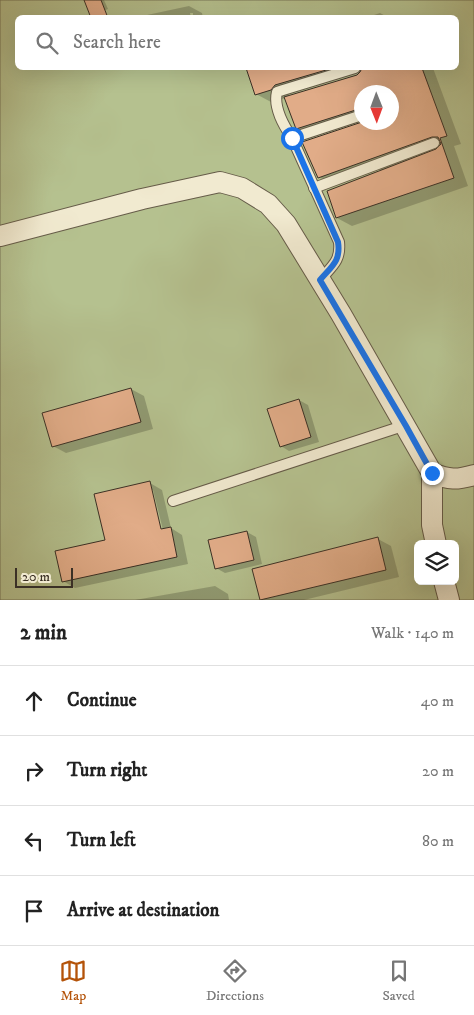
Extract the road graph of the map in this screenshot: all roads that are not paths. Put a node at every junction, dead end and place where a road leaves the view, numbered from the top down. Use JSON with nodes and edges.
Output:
{"nodes":[{"id":1,"x":348,"y":70,"type":"edge"},
{"id":2,"x":354,"y":117,"type":"edge"},
{"id":3,"x":292,"y":138,"type":"junction"},
{"id":4,"x":434,"y":143,"type":"dead end"},
{"id":5,"x":314,"y":188,"type":"junction"},
{"id":6,"x":0,"y":236,"type":"edge"},
{"id":7,"x":320,"y":280,"type":"junction"},
{"id":8,"x":406,"y":426,"type":"junction"},
{"id":9,"x":432,"y":473,"type":"junction"},
{"id":10,"x":474,"y":475,"type":"edge"},
{"id":11,"x":173,"y":501,"type":"dead end"},
{"id":12,"x":435,"y":540,"type":"edge"},
{"id":13,"x":445,"y":585,"type":"edge"},
{"id":14,"x":449,"y":600,"type":"edge"}],
"edges":[{"from":1,"to":3,"type":"lane"},
{"from":2,"to":3,"type":"lane"},
{"from":3,"to":5,"type":"lane"},
{"from":4,"to":5,"type":"lane"},
{"from":5,"to":7,"type":"lane"},
{"from":6,"to":7,"type":"street"},
{"from":7,"to":8,"type":"street"},
{"from":8,"to":9,"type":"street"},
{"from":8,"to":11,"type":"lane"},
{"from":9,"to":10,"type":"street"},
{"from":9,"to":12,"type":"street"},
{"from":13,"to":14,"type":"street"}]}
